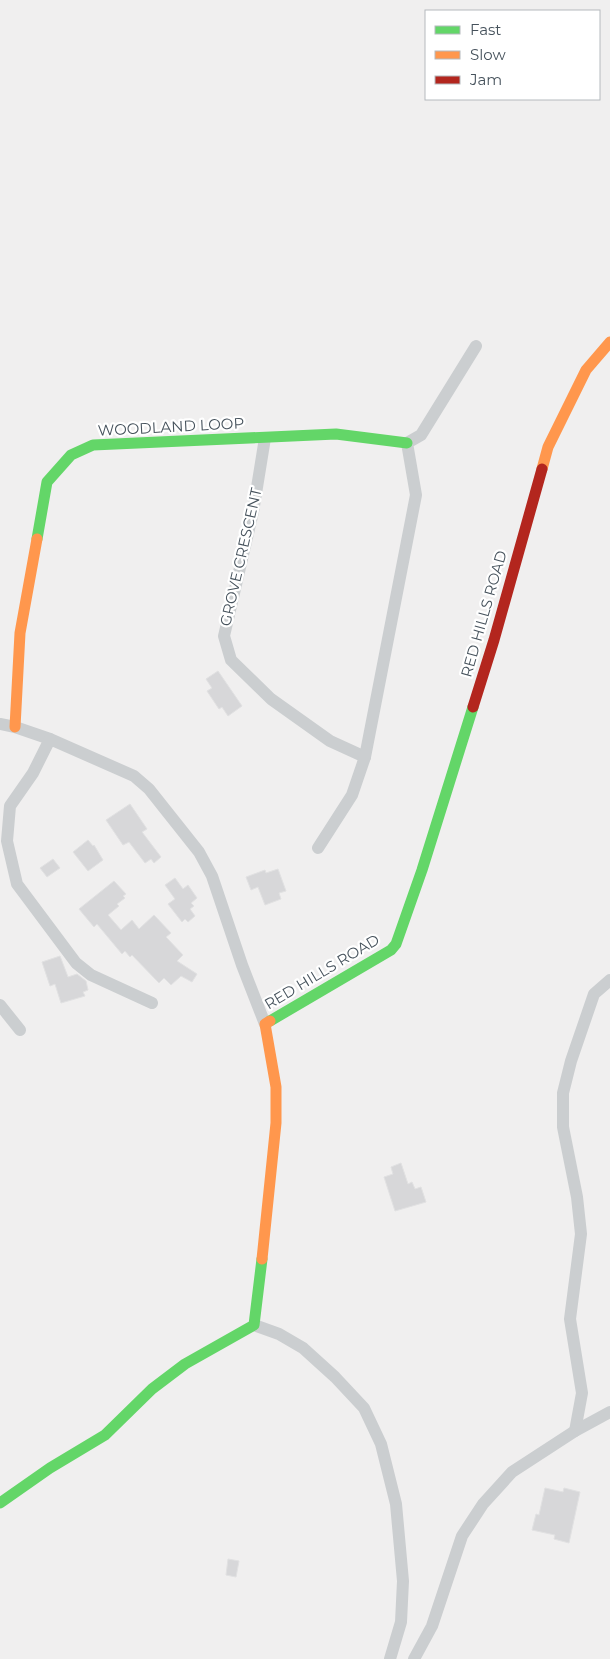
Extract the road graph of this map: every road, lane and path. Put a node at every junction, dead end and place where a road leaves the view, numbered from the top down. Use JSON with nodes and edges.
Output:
{"nodes":[{"id":1,"x":610,"y":342,"type":"edge"},
{"id":2,"x":476,"y":346,"type":"dead end"},
{"id":3,"x":265,"y":438,"type":"junction"},
{"id":4,"x":407,"y":444,"type":"junction"},
{"id":5,"x":0,"y":724,"type":"edge"},
{"id":6,"x":15,"y":727,"type":"junction"},
{"id":7,"x":50,"y":739,"type":"junction"},
{"id":8,"x":365,"y":757,"type":"junction"},
{"id":9,"x":318,"y":848,"type":"dead end"},
{"id":10,"x":610,"y":980,"type":"edge"},
{"id":11,"x":152,"y":1004,"type":"dead end"},
{"id":12,"x":0,"y":1005,"type":"edge"},
{"id":13,"x":265,"y":1024,"type":"junction"},
{"id":14,"x":20,"y":1030,"type":"dead end"},
{"id":15,"x":254,"y":1325,"type":"junction"},
{"id":16,"x":610,"y":1412,"type":"edge"},
{"id":17,"x":575,"y":1431,"type":"junction"},
{"id":18,"x":0,"y":1503,"type":"edge"},
{"id":19,"x":390,"y":1659,"type":"edge"},
{"id":20,"x":414,"y":1659,"type":"edge"}],
"edges":[{"from":1,"to":13,"type":"main road","name":"RED HILLS ROAD"},
{"from":2,"to":4,"type":"street"},
{"from":3,"to":4,"type":"main road","name":"WOODLAND LOOP"},
{"from":3,"to":6,"type":"main road","name":"WOODLAND LOOP"},
{"from":3,"to":8,"type":"street","name":"GROVE CRESCENT"},
{"from":4,"to":8,"type":"street"},
{"from":5,"to":6,"type":"street"},
{"from":6,"to":7,"type":"street"},
{"from":7,"to":11,"type":"street"},
{"from":7,"to":13,"type":"street"},
{"from":8,"to":9,"type":"street"},
{"from":10,"to":17,"type":"street"},
{"from":12,"to":14,"type":"street"},
{"from":13,"to":15,"type":"main road","name":"RED HILLS ROAD"},
{"from":15,"to":18,"type":"main road"},
{"from":15,"to":19,"type":"street"},
{"from":16,"to":17,"type":"street"},
{"from":17,"to":20,"type":"street"}]}
